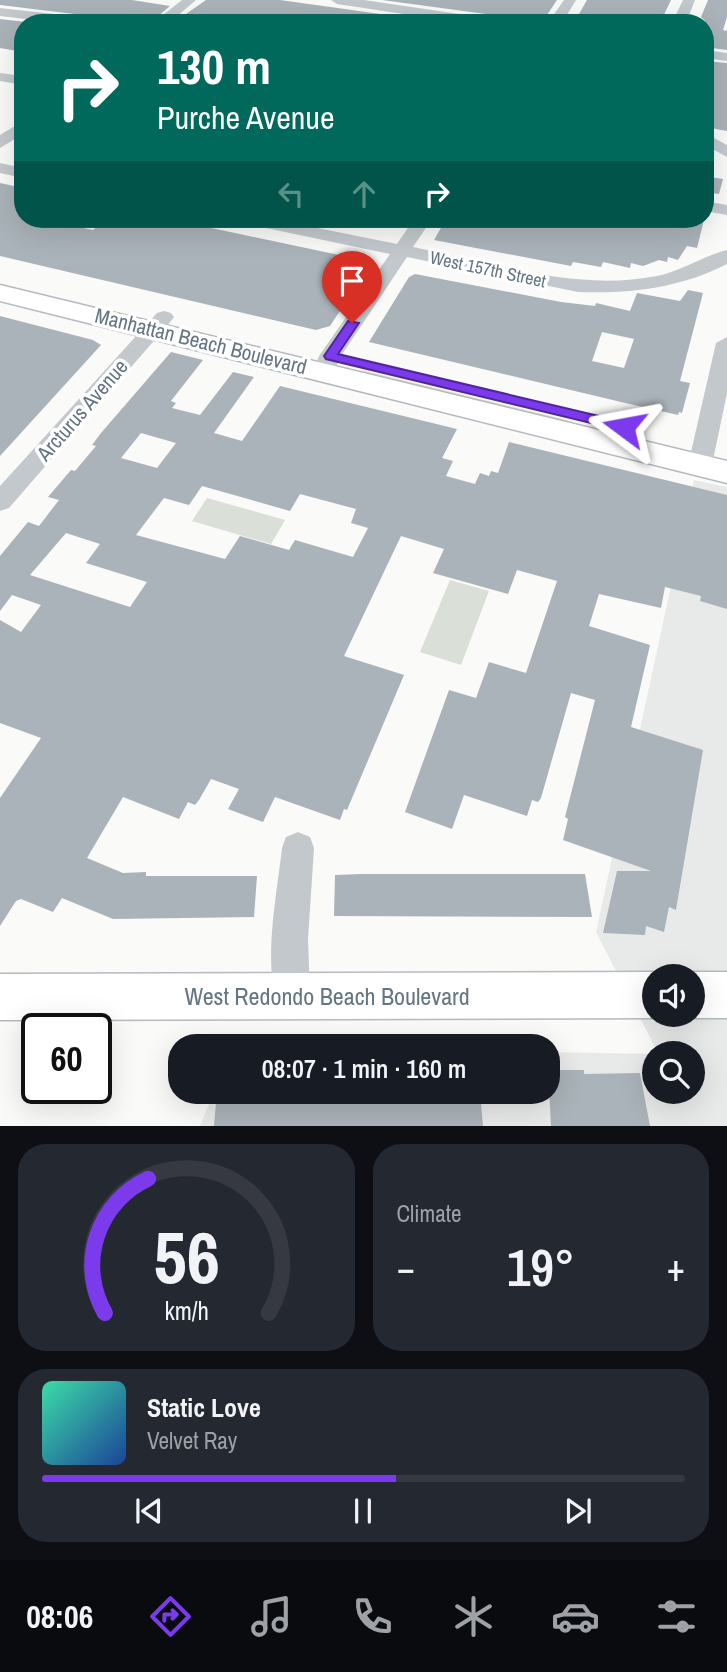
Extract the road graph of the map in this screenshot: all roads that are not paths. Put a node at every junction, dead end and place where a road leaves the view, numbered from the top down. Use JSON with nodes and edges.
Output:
{"nodes":[{"id":1,"x":190,"y":0,"type":"edge"},
{"id":2,"x":337,"y":0,"type":"edge"},
{"id":3,"x":343,"y":0,"type":"edge"},
{"id":4,"x":0,"y":12,"type":"edge"},
{"id":5,"x":18,"y":14,"type":"edge"},
{"id":6,"x":172,"y":14,"type":"edge"},
{"id":7,"x":462,"y":14,"type":"edge"},
{"id":8,"x":290,"y":228,"type":"edge"},
{"id":9,"x":417,"y":228,"type":"edge"},
{"id":10,"x":401,"y":251,"type":"junction"},
{"id":11,"x":727,"y":256,"type":"edge"},
{"id":12,"x":687,"y":275,"type":"junction"},
{"id":13,"x":0,"y":277,"type":"edge"},
{"id":14,"x":727,"y":283,"type":"edge"},
{"id":15,"x":0,"y":293,"type":"edge"},
{"id":16,"x":158,"y":323,"type":"junction"},
{"id":17,"x":727,"y":343,"type":"edge"},
{"id":18,"x":327,"y":364,"type":"junction"},
{"id":19,"x":715,"y":459,"type":"edge"},
{"id":20,"x":0,"y":502,"type":"edge"},
{"id":21,"x":298,"y":848,"type":"dead end"},
{"id":22,"x":642,"y":995,"type":"edge"},
{"id":23,"x":705,"y":995,"type":"edge"},
{"id":24,"x":727,"y":995,"type":"edge"},
{"id":25,"x":292,"y":996,"type":"junction"},
{"id":26,"x":0,"y":997,"type":"edge"}],
"edges":[{"from":1,"to":6,"type":"street"},
{"from":2,"to":3,"type":"street"},
{"from":3,"to":7,"type":"street"},
{"from":4,"to":5,"type":"street"},
{"from":8,"to":10,"type":"street","name":"West 157th Street"},
{"from":9,"to":10,"type":"street"},
{"from":10,"to":12,"type":"street","name":"West 157th Street"},
{"from":10,"to":18,"type":"street"},
{"from":11,"to":12,"type":"street","name":"West 157th Street"},
{"from":12,"to":14,"type":"street"},
{"from":13,"to":16,"type":"main road","name":"Manhattan Beach Boulevard"},
{"from":15,"to":16,"type":"main road","name":"Manhattan Beach Boulevard"},
{"from":16,"to":18,"type":"main road","name":"Manhattan Beach Boulevard"},
{"from":16,"to":20,"type":"street","name":"Arcturus Avenue"},
{"from":17,"to":19,"type":"street"},
{"from":18,"to":19,"type":"main road","name":"Manhattan Beach Boulevard"},
{"from":21,"to":25,"type":"street"},
{"from":22,"to":25,"type":"main road","name":"West Redondo Beach Boulevard"},
{"from":23,"to":24,"type":"main road"},
{"from":25,"to":26,"type":"main road","name":"West Redondo Beach Boulevard"}]}
